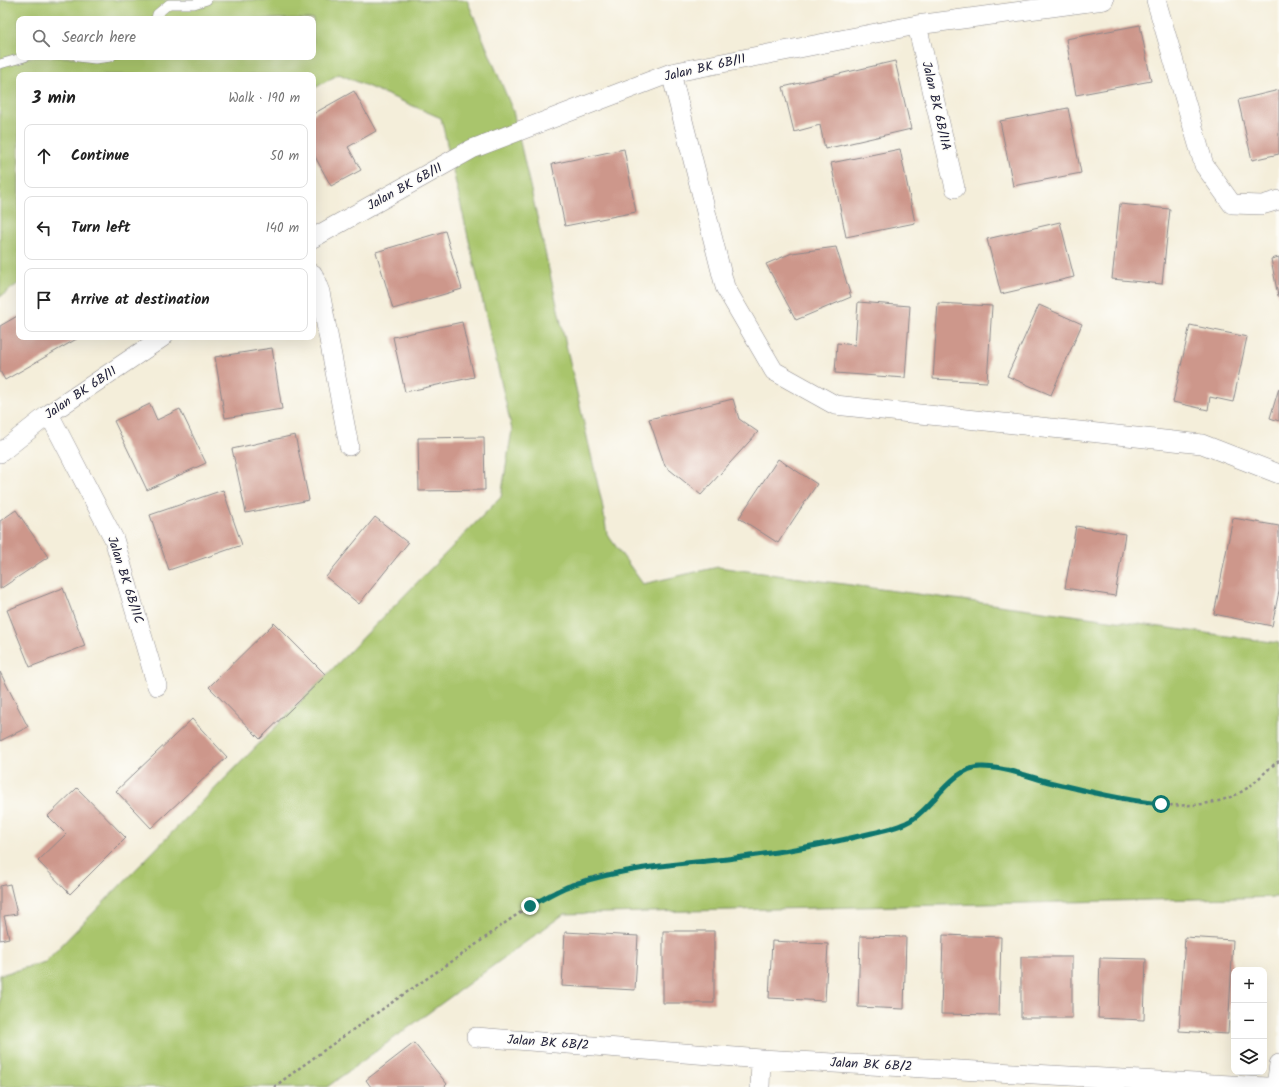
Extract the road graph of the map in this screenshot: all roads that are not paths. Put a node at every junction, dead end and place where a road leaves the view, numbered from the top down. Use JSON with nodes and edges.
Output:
{"nodes":[{"id":1,"x":207,"y":0,"type":"edge"},
{"id":2,"x":1104,"y":0,"type":"edge"},
{"id":3,"x":1156,"y":0,"type":"edge"},
{"id":4,"x":157,"y":16,"type":"edge"},
{"id":5,"x":917,"y":25,"type":"junction"},
{"id":6,"x":16,"y":60,"type":"edge"},
{"id":7,"x":0,"y":64,"type":"edge"},
{"id":8,"x":671,"y":73,"type":"junction"},
{"id":9,"x":955,"y":188,"type":"dead end"},
{"id":10,"x":1279,"y":200,"type":"edge"},
{"id":11,"x":316,"y":236,"type":"edge"},
{"id":12,"x":316,"y":282,"type":"edge"},
{"id":13,"x":160,"y":340,"type":"edge"},
{"id":14,"x":49,"y":414,"type":"junction"},
{"id":15,"x":349,"y":446,"type":"dead end"},
{"id":16,"x":0,"y":452,"type":"edge"},
{"id":17,"x":1279,"y":474,"type":"edge"},
{"id":18,"x":158,"y":686,"type":"dead end"},
{"id":19,"x":476,"y":1037,"type":"dead end"},
{"id":20,"x":761,"y":1059,"type":"junction"},
{"id":21,"x":1279,"y":1064,"type":"edge"},
{"id":22,"x":760,"y":1087,"type":"edge"},
{"id":23,"x":1267,"y":1087,"type":"edge"},
{"id":24,"x":1276,"y":1087,"type":"edge"}],
"edges":[{"from":1,"to":4,"type":"lane"},
{"from":2,"to":5,"type":"street","name":"Jalan BK 6B/11"},
{"from":3,"to":10,"type":"street"},
{"from":5,"to":8,"type":"street","name":"Jalan BK 6B/11"},
{"from":5,"to":9,"type":"street","name":"Jalan BK 6B/11A"},
{"from":6,"to":7,"type":"lane"},
{"from":8,"to":11,"type":"street","name":"Jalan BK 6B/11"},
{"from":8,"to":17,"type":"street"},
{"from":12,"to":15,"type":"street"},
{"from":13,"to":14,"type":"street","name":"Jalan BK 6B/11"},
{"from":14,"to":16,"type":"street","name":"Jalan BK 6B/11"},
{"from":14,"to":18,"type":"street","name":"Jalan BK 6B/11C"},
{"from":19,"to":20,"type":"street","name":"Jalan BK 6B/2"},
{"from":20,"to":22,"type":"street"},
{"from":20,"to":23,"type":"street","name":"Jalan BK 6B/2"},
{"from":21,"to":24,"type":"street"}]}
